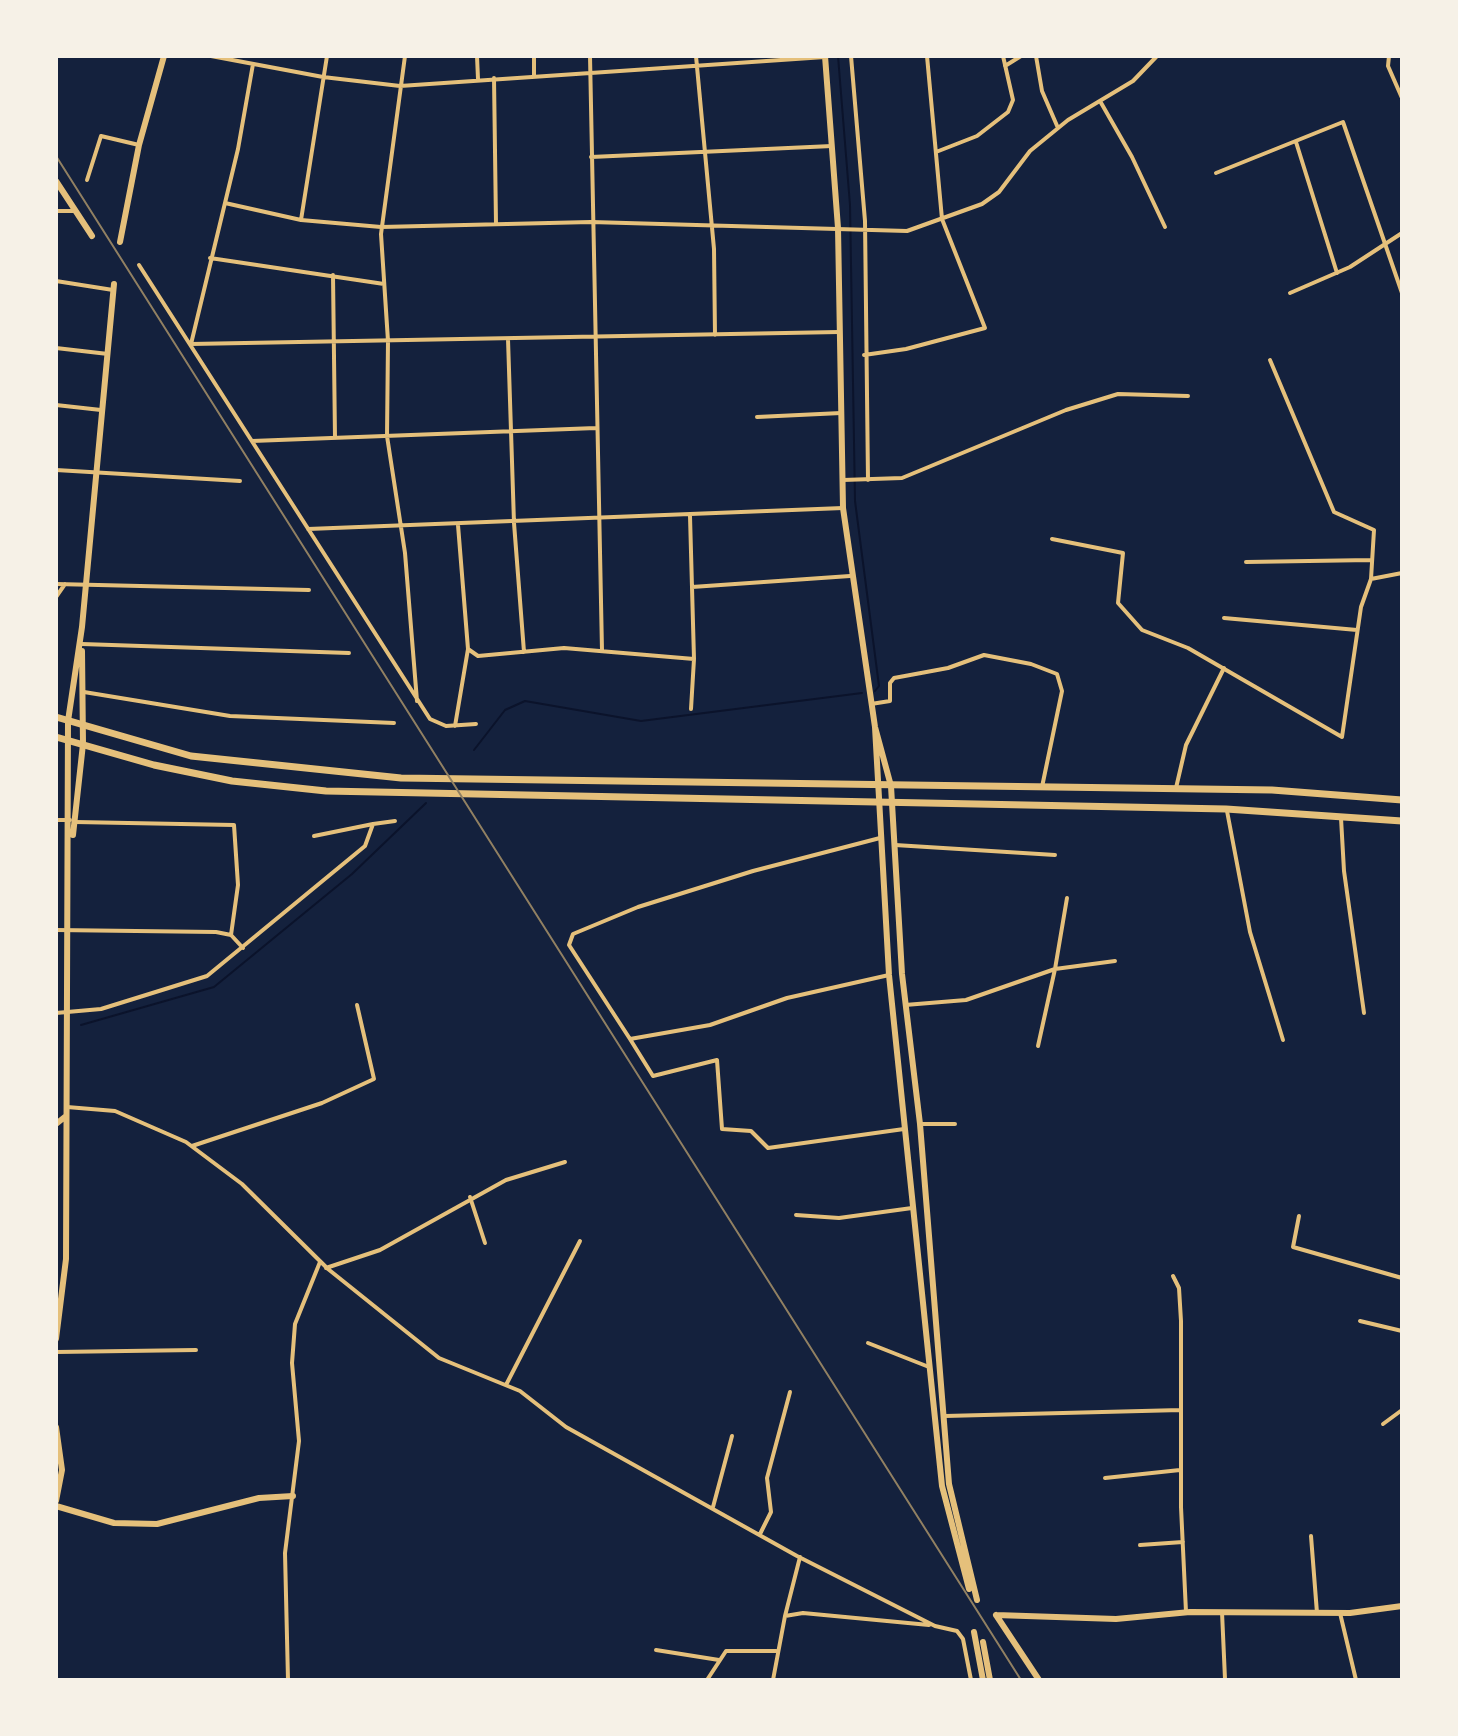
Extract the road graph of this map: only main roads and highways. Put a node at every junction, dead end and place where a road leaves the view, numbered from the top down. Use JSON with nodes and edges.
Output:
{"nodes":[{"id":1,"x":164,"y":56,"type":"edge"},
{"id":2,"x":825,"y":56,"type":"edge"},
{"id":3,"x":56,"y":181,"type":"edge"},
{"id":4,"x":92,"y":236,"type":"dead end"},
{"id":5,"x":120,"y":242,"type":"dead end"},
{"id":6,"x":114,"y":287,"type":"road end"},
{"id":7,"x":82,"y":627,"type":"junction"},
{"id":8,"x":56,"y":717,"type":"edge"},
{"id":9,"x":68,"y":721,"type":"junction"},
{"id":10,"x":80,"y":725,"type":"junction"},
{"id":11,"x":875,"y":727,"type":"junction"},
{"id":12,"x":56,"y":737,"type":"edge"},
{"id":13,"x":69,"y":741,"type":"junction"},
{"id":14,"x":83,"y":744,"type":"junction"},
{"id":15,"x":878,"y":786,"type":"junction"},
{"id":16,"x":891,"y":786,"type":"junction"},
{"id":17,"x":1402,"y":800,"type":"edge"},
{"id":18,"x":879,"y":801,"type":"junction"},
{"id":19,"x":892,"y":801,"type":"junction"},
{"id":20,"x":72,"y":821,"type":"junction"},
{"id":21,"x":1402,"y":821,"type":"edge"},
{"id":22,"x":66,"y":1116,"type":"junction"},
{"id":23,"x":56,"y":1121,"type":"edge"},
{"id":24,"x":56,"y":1218,"type":"edge"},
{"id":25,"x":66,"y":1221,"type":"junction"},
{"id":26,"x":56,"y":1339,"type":"edge"},
{"id":27,"x":56,"y":1427,"type":"edge"},
{"id":28,"x":293,"y":1496,"type":"road end"},
{"id":29,"x":56,"y":1503,"type":"edge"},
{"id":30,"x":969,"y":1589,"type":"dead end"},
{"id":31,"x":977,"y":1600,"type":"dead end"},
{"id":32,"x":1402,"y":1606,"type":"edge"},
{"id":33,"x":974,"y":1632,"type":"dead end"},
{"id":34,"x":983,"y":1642,"type":"dead end"},
{"id":35,"x":983,"y":1680,"type":"edge"},
{"id":36,"x":990,"y":1680,"type":"edge"},
{"id":37,"x":1039,"y":1680,"type":"edge"}],
"edges":[{"from":1,"to":5,"type":"main road"},
{"from":2,"to":11,"type":"main road"},
{"from":3,"to":4,"type":"main road"},
{"from":6,"to":7,"type":"main road"},
{"from":7,"to":9,"type":"main road"},
{"from":7,"to":10,"type":"main road"},
{"from":8,"to":9,"type":"highway"},
{"from":9,"to":10,"type":"highway"},
{"from":9,"to":13,"type":"main road"},
{"from":10,"to":14,"type":"main road"},
{"from":10,"to":15,"type":"highway"},
{"from":11,"to":15,"type":"main road"},
{"from":11,"to":16,"type":"main road"},
{"from":12,"to":13,"type":"highway"},
{"from":13,"to":14,"type":"highway"},
{"from":13,"to":20,"type":"main road"},
{"from":14,"to":18,"type":"highway"},
{"from":14,"to":20,"type":"main road"},
{"from":15,"to":16,"type":"highway"},
{"from":15,"to":18,"type":"main road"},
{"from":16,"to":17,"type":"highway"},
{"from":16,"to":19,"type":"main road"},
{"from":18,"to":19,"type":"highway"},
{"from":18,"to":30,"type":"main road"},
{"from":19,"to":21,"type":"highway"},
{"from":19,"to":31,"type":"main road"},
{"from":20,"to":22,"type":"main road"},
{"from":22,"to":23,"type":"main road"},
{"from":22,"to":25,"type":"main road"},
{"from":24,"to":25,"type":"main road"},
{"from":25,"to":26,"type":"main road"},
{"from":27,"to":29,"type":"main road"},
{"from":28,"to":29,"type":"main road"},
{"from":32,"to":37,"type":"main road"},
{"from":33,"to":35,"type":"main road"},
{"from":34,"to":36,"type":"main road"}]}
